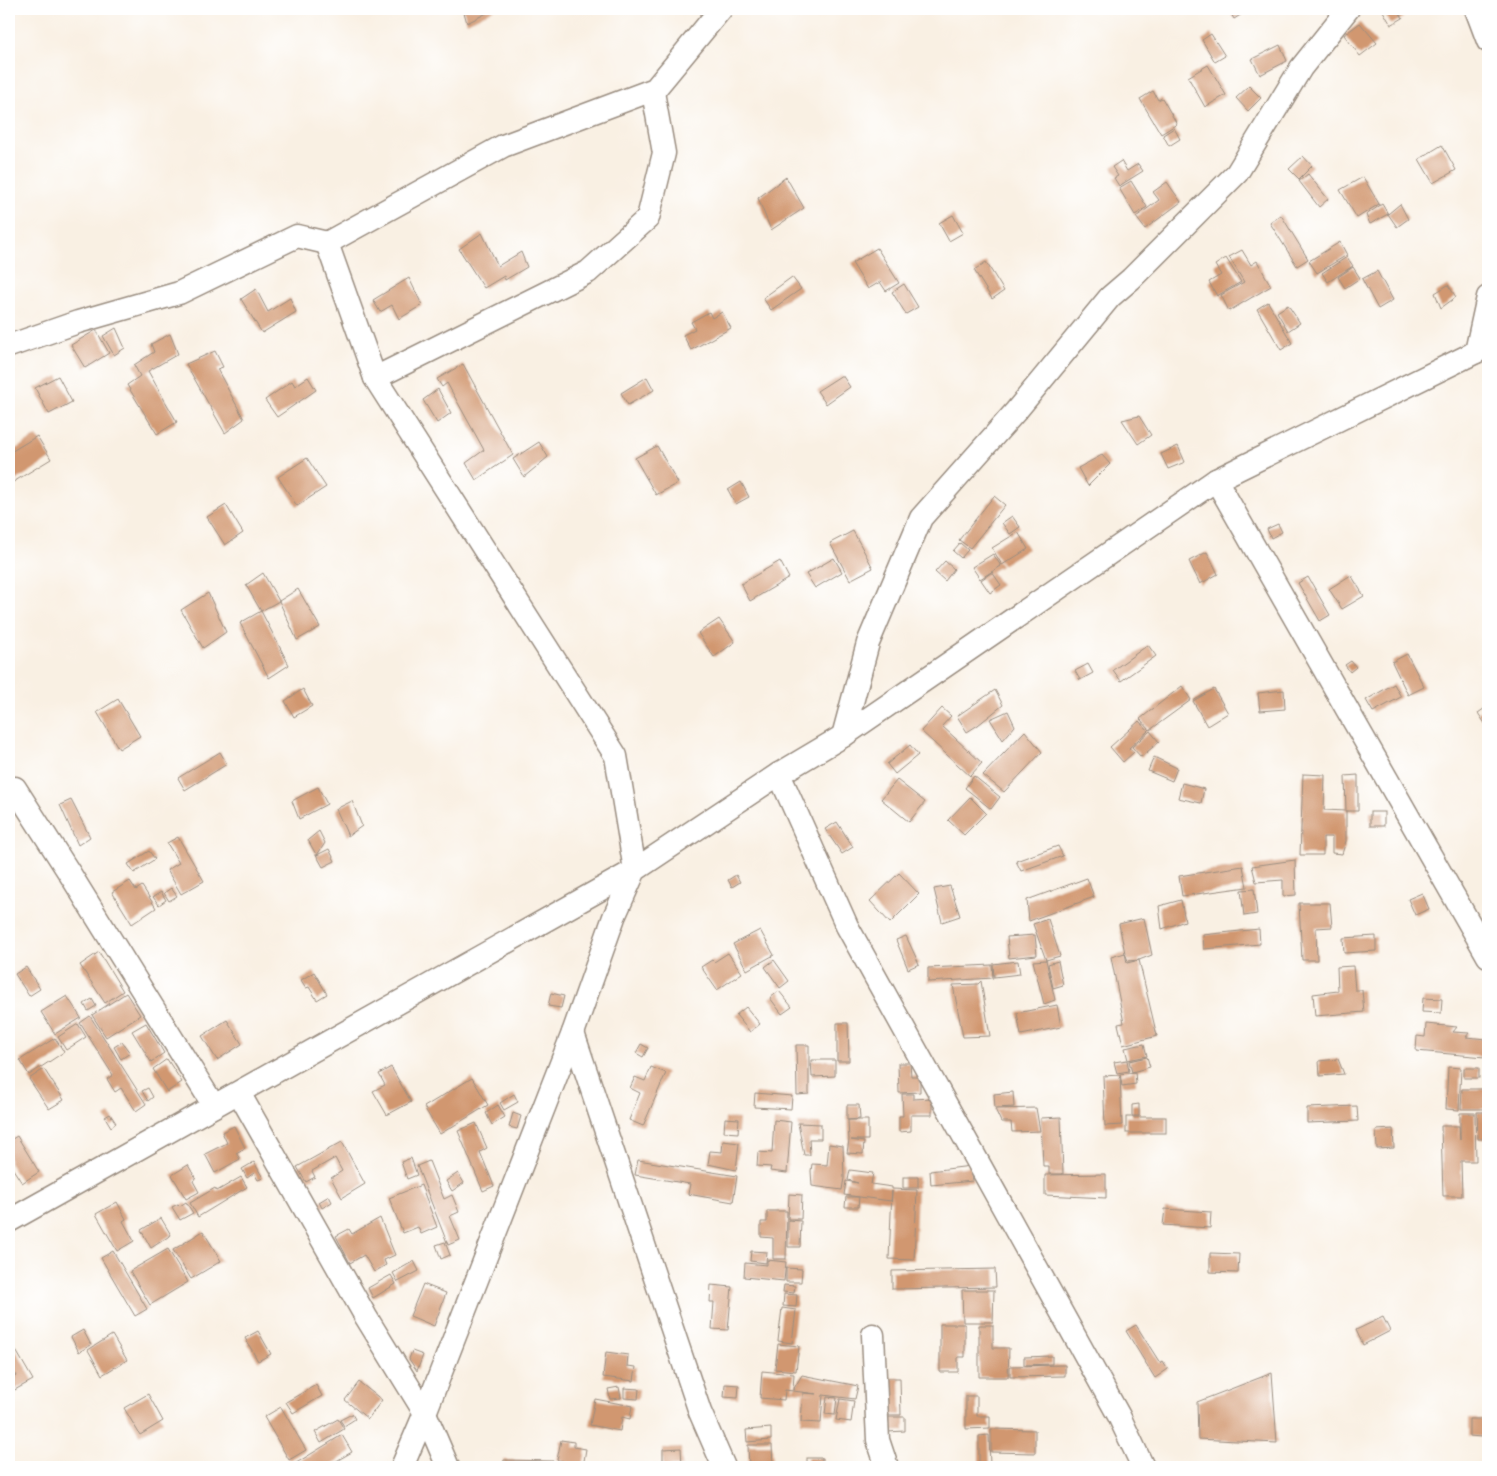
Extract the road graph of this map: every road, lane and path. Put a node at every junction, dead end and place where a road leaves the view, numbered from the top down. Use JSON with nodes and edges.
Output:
{"nodes":[{"id":1,"x":721,"y":9,"type":"edge"},
{"id":2,"x":1348,"y":9,"type":"edge"},
{"id":3,"x":1476,"y":9,"type":"edge"},
{"id":4,"x":1488,"y":41,"type":"edge"},
{"id":5,"x":653,"y":92,"type":"dead end"},
{"id":6,"x":327,"y":243,"type":"junction"},
{"id":7,"x":1488,"y":297,"type":"edge"},
{"id":8,"x":9,"y":346,"type":"edge"},
{"id":9,"x":1482,"y":347,"type":"edge"},
{"id":10,"x":375,"y":378,"type":"junction"},
{"id":11,"x":1216,"y":480,"type":"junction"},
{"id":12,"x":843,"y":736,"type":"junction"},
{"id":13,"x":779,"y":774,"type":"junction"},
{"id":14,"x":15,"y":788,"type":"dead end"},
{"id":15,"x":635,"y":870,"type":"junction"},
{"id":16,"x":1488,"y":956,"type":"edge"},
{"id":17,"x":573,"y":1033,"type":"junction"},
{"id":18,"x":239,"y":1092,"type":"junction"},
{"id":19,"x":214,"y":1106,"type":"junction"},
{"id":20,"x":9,"y":1221,"type":"edge"},
{"id":21,"x":873,"y":1335,"type":"dead end"},
{"id":22,"x":425,"y":1413,"type":"junction"},
{"id":23,"x":402,"y":1467,"type":"edge"},
{"id":24,"x":448,"y":1467,"type":"edge"},
{"id":25,"x":724,"y":1467,"type":"edge"},
{"id":26,"x":887,"y":1467,"type":"edge"},
{"id":27,"x":1143,"y":1467,"type":"edge"}],
"edges":[{"from":1,"to":6,"type":"street"},
{"from":2,"to":12,"type":"street"},
{"from":3,"to":4,"type":"street"},
{"from":5,"to":10,"type":"street"},
{"from":6,"to":8,"type":"street"},
{"from":6,"to":10,"type":"street"},
{"from":7,"to":9,"type":"street"},
{"from":9,"to":11,"type":"street"},
{"from":10,"to":15,"type":"street"},
{"from":11,"to":12,"type":"street"},
{"from":11,"to":16,"type":"street"},
{"from":12,"to":13,"type":"street"},
{"from":13,"to":15,"type":"street"},
{"from":13,"to":27,"type":"street"},
{"from":14,"to":19,"type":"street"},
{"from":15,"to":17,"type":"street"},
{"from":15,"to":18,"type":"street"},
{"from":17,"to":22,"type":"street"},
{"from":17,"to":25,"type":"street"},
{"from":18,"to":19,"type":"street"},
{"from":18,"to":22,"type":"street"},
{"from":19,"to":20,"type":"street"},
{"from":21,"to":26,"type":"street"},
{"from":22,"to":23,"type":"street"},
{"from":22,"to":24,"type":"street"}]}
